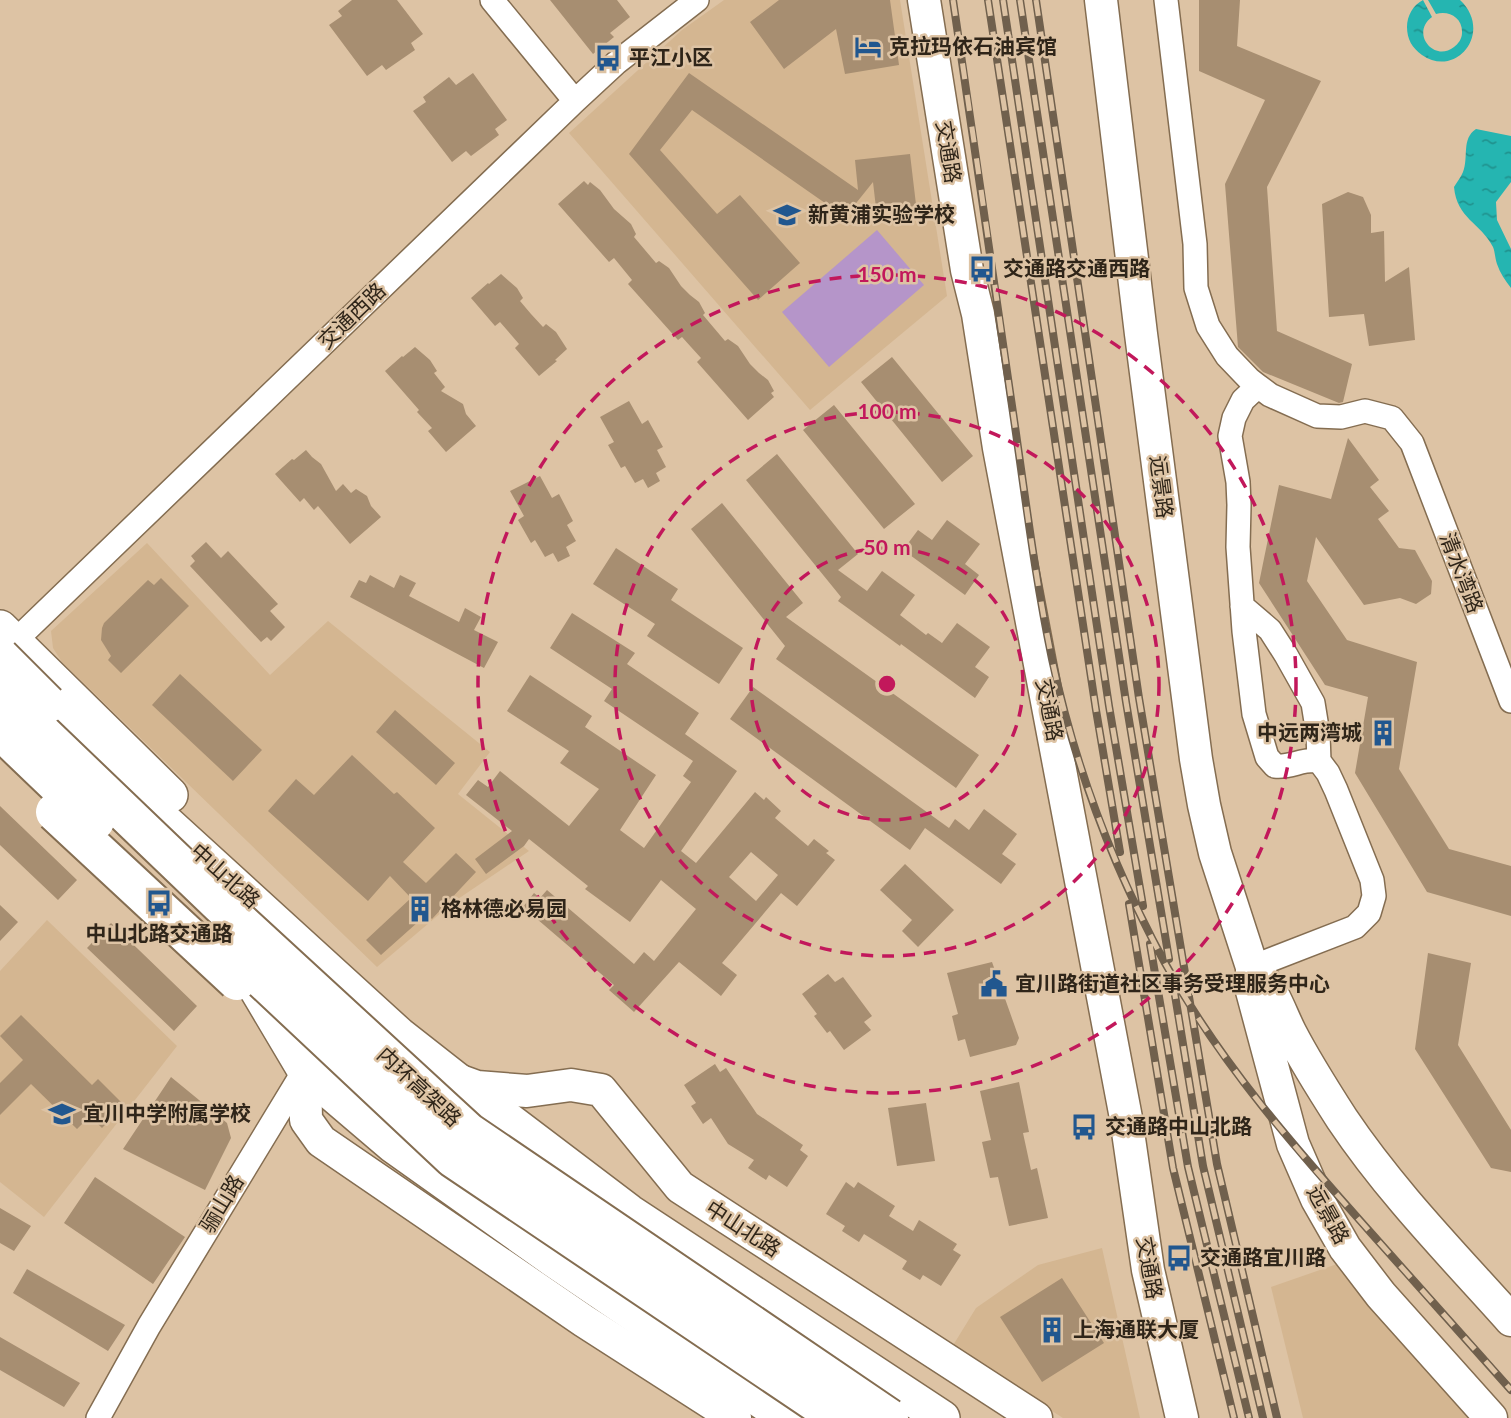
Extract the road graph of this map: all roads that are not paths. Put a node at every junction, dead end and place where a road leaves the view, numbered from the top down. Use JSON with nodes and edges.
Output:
{"nodes":[{"id":1,"x":492,"y":0,"type":"edge"},
{"id":2,"x":697,"y":0,"type":"edge"},
{"id":3,"x":924,"y":0,"type":"edge"},
{"id":4,"x":1101,"y":0,"type":"edge"},
{"id":5,"x":1166,"y":0,"type":"edge"},
{"id":6,"x":575,"y":101,"type":"junction"},
{"id":7,"x":1258,"y":386,"type":"junction"},
{"id":8,"x":1242,"y":606,"type":"junction"},
{"id":9,"x":4,"y":648,"type":"edge"},
{"id":10,"x":53,"y":680,"type":"junction"},
{"id":11,"x":0,"y":693,"type":"edge"},
{"id":12,"x":1511,"y":701,"type":"edge"},
{"id":13,"x":61,"y":724,"type":"junction"},
{"id":14,"x":0,"y":730,"type":"edge"},
{"id":15,"x":0,"y":742,"type":"edge"},
{"id":16,"x":0,"y":761,"type":"edge"},
{"id":17,"x":1319,"y":761,"type":"junction"},
{"id":18,"x":261,"y":896,"type":"junction"},
{"id":19,"x":1252,"y":967,"type":"junction"},
{"id":20,"x":353,"y":994,"type":"junction"},
{"id":21,"x":399,"y":1035,"type":"junction"},
{"id":22,"x":305,"y":1070,"type":"junction"},
{"id":23,"x":455,"y":1079,"type":"junction"},
{"id":24,"x":460,"y":1145,"type":"junction"},
{"id":25,"x":1511,"y":1320,"type":"edge"},
{"id":26,"x":97,"y":1418,"type":"edge"},
{"id":27,"x":735,"y":1418,"type":"edge"},
{"id":28,"x":787,"y":1418,"type":"edge"},
{"id":29,"x":839,"y":1418,"type":"edge"},
{"id":30,"x":889,"y":1418,"type":"edge"},
{"id":31,"x":942,"y":1418,"type":"edge"},
{"id":32,"x":1036,"y":1418,"type":"edge"},
{"id":33,"x":1182,"y":1418,"type":"edge"},
{"id":34,"x":1491,"y":1418,"type":"edge"}],
"edges":[{"from":1,"to":6,"type":"street"},
{"from":2,"to":6,"type":"street","name":"交通西路"},
{"from":3,"to":33,"type":"main road","name":"交通路"},
{"from":4,"to":19,"type":"main road","name":"远景路"},
{"from":5,"to":7,"type":"street"},
{"from":6,"to":9,"type":"street","name":"交通西路"},
{"from":7,"to":8,"type":"street"},
{"from":7,"to":12,"type":"street","name":"清水湾路"},
{"from":8,"to":17,"type":"street"},
{"from":8,"to":17,"type":"street"},
{"from":9,"to":10,"type":"main road"},
{"from":9,"to":13,"type":"main road","name":"中山北路"},
{"from":9,"to":24,"type":"highway","bridge":true},
{"from":10,"to":13,"type":"main road"},
{"from":10,"to":18,"type":"main road"},
{"from":11,"to":24,"type":"highway","name":"内环高架路","bridge":true},
{"from":13,"to":18,"type":"main road","name":"中山北路"},
{"from":14,"to":24,"type":"highway","name":"内环高架路","bridge":true},
{"from":15,"to":22,"type":"main road"},
{"from":16,"to":24,"type":"highway","bridge":true},
{"from":17,"to":19,"type":"street"},
{"from":18,"to":20,"type":"main road","name":"中山北路"},
{"from":18,"to":21,"type":"main road"},
{"from":19,"to":25,"type":"main road","name":"远景路"},
{"from":19,"to":34,"type":"main road","name":"远景路"},
{"from":20,"to":21,"type":"main road","name":"中山北路"},
{"from":20,"to":22,"type":"street","name":"骊山路"},
{"from":21,"to":23,"type":"main road","name":"中山北路"},
{"from":22,"to":26,"type":"street","name":"骊山路"},
{"from":22,"to":27,"type":"main road"},
{"from":22,"to":28,"type":"main road"},
{"from":23,"to":31,"type":"main road","name":"中山北路"},
{"from":23,"to":32,"type":"main road","name":"中山北路"},
{"from":24,"to":29,"type":"highway","name":"内环高架路","bridge":true},
{"from":24,"to":30,"type":"highway","name":"内环高架路","bridge":true}]}
